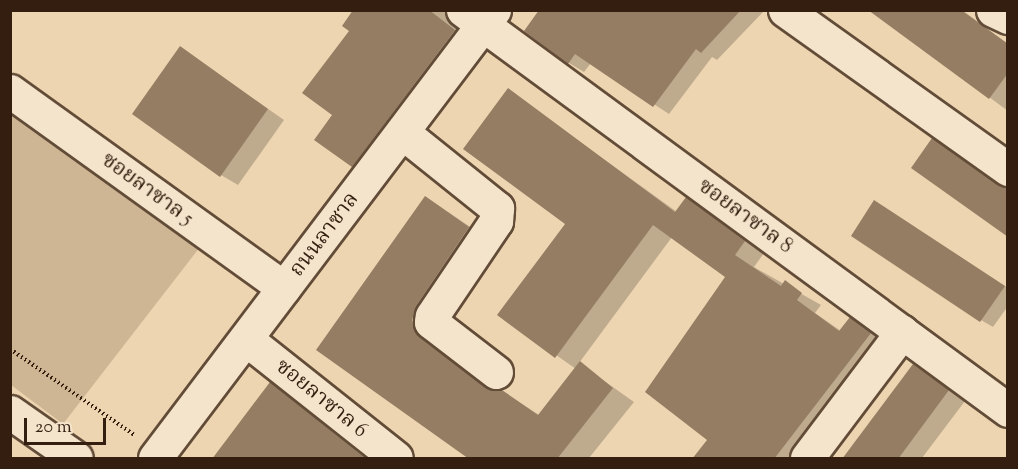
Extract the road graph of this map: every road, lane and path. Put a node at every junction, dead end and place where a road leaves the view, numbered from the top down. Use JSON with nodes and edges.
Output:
{"nodes":[{"id":1,"x":785,"y":10,"type":"edge"},
{"id":2,"x":993,"y":10,"type":"edge"},
{"id":3,"x":480,"y":15,"type":"edge"},
{"id":4,"x":1008,"y":17,"type":"edge"},
{"id":5,"x":10,"y":91,"type":"edge"},
{"id":6,"x":402,"y":132,"type":"junction"},
{"id":7,"x":1008,"y":169,"type":"edge"},
{"id":8,"x":285,"y":288,"type":"junction"},
{"id":9,"x":902,"y":332,"type":"junction"},
{"id":10,"x":246,"y":339,"type":"junction"},
{"id":11,"x":10,"y":349,"type":"edge"},
{"id":12,"x":496,"y":372,"type":"dead end"},
{"id":13,"x":1008,"y":410,"type":"edge"},
{"id":14,"x":10,"y":412,"type":"edge"},
{"id":15,"x":157,"y":456,"type":"edge"},
{"id":16,"x":76,"y":459,"type":"edge"},
{"id":17,"x":396,"y":459,"type":"edge"},
{"id":18,"x":807,"y":459,"type":"edge"}],
"edges":[{"from":1,"to":7,"type":"street"},
{"from":2,"to":4,"type":"street"},
{"from":3,"to":6,"type":"street","name":"ถนนลาซาล"},
{"from":3,"to":9,"type":"street","name":"ซอยลาซาล 8"},
{"from":5,"to":8,"type":"street","name":"ซอยลาซาล 5"},
{"from":6,"to":8,"type":"street","name":"ถนนลาซาล"},
{"from":6,"to":12,"type":"street"},
{"from":8,"to":10,"type":"street","name":"ถนนลาซาล"},
{"from":9,"to":13,"type":"street","name":"ซอยลาซาล 8"},
{"from":9,"to":18,"type":"street"},
{"from":10,"to":15,"type":"street","name":"ถนนลาซาล"},
{"from":10,"to":17,"type":"street","name":"ซอยลาซาล 6"},
{"from":11,"to":15,"type":"path"},
{"from":14,"to":16,"type":"street"}]}
